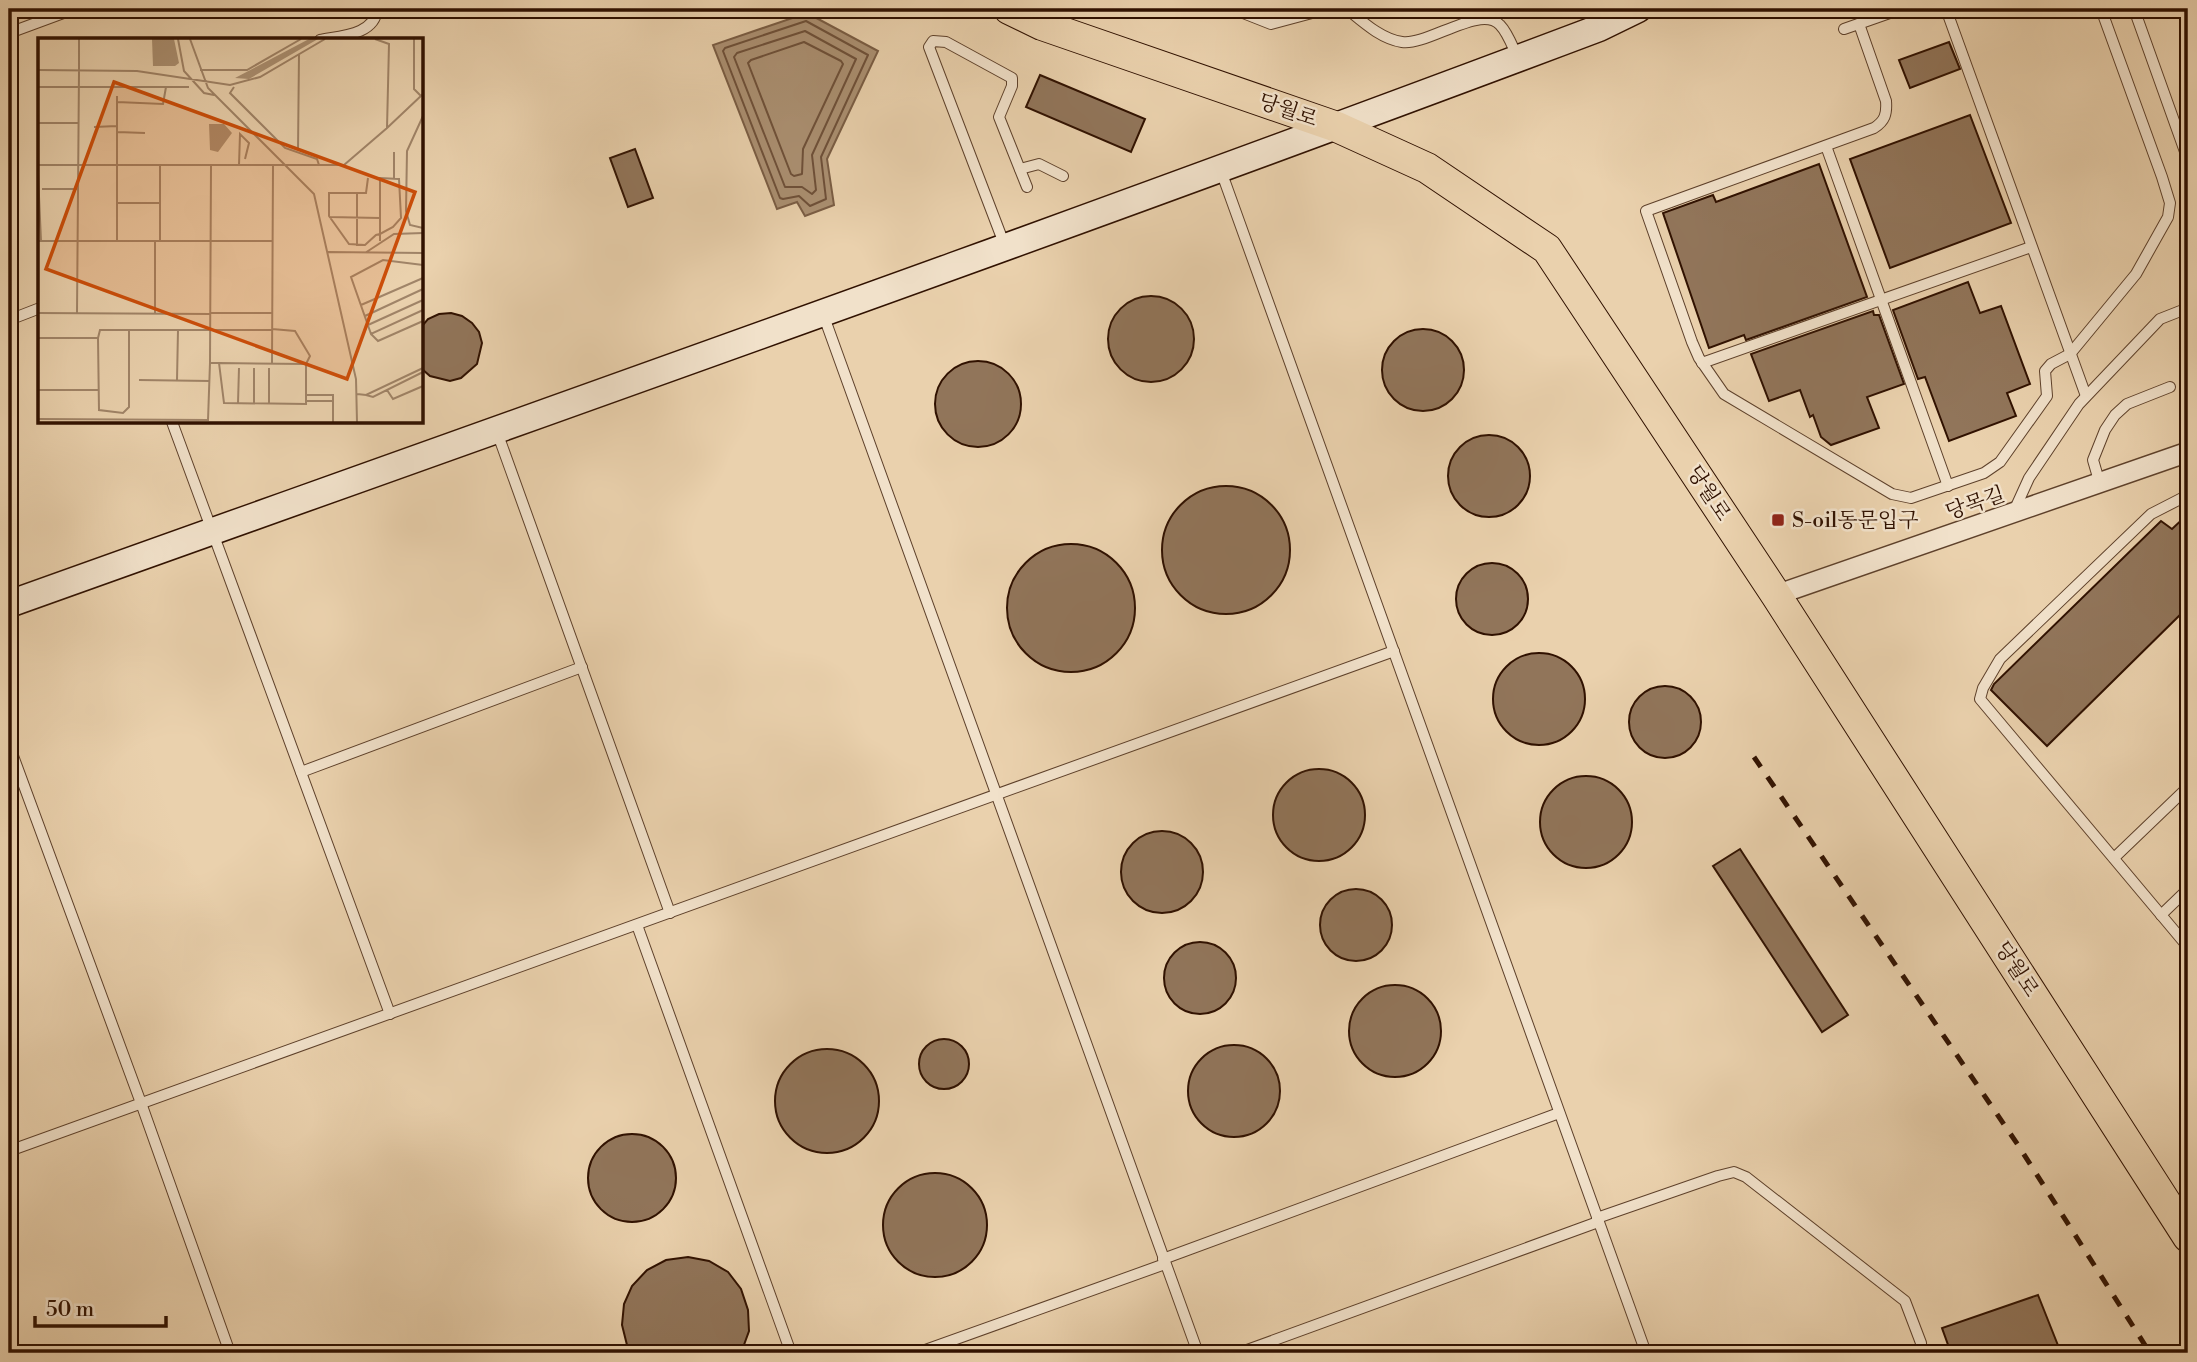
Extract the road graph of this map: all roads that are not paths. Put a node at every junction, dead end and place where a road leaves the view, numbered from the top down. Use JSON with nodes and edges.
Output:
{"nodes":[{"id":1,"x":74,"y":9,"type":"edge"},
{"id":2,"x":377,"y":9,"type":"edge"},
{"id":3,"x":1009,"y":9,"type":"edge"},
{"id":4,"x":1233,"y":9,"type":"edge"},
{"id":5,"x":1327,"y":9,"type":"edge"},
{"id":6,"x":1348,"y":9,"type":"edge"},
{"id":7,"x":1638,"y":9,"type":"edge"},
{"id":8,"x":1901,"y":9,"type":"edge"},
{"id":9,"x":1946,"y":9,"type":"edge"},
{"id":10,"x":2101,"y":9,"type":"edge"},
{"id":11,"x":2134,"y":9,"type":"edge"},
{"id":12,"x":1859,"y":24,"type":"junction"},
{"id":13,"x":1844,"y":29,"type":"dead end"},
{"id":14,"x":9,"y":33,"type":"edge"},
{"id":15,"x":330,"y":38,"type":"edge"},
{"id":16,"x":1518,"y":59,"type":"junction"},
{"id":17,"x":1337,"y":127,"type":"junction"},
{"id":18,"x":1826,"y":146,"type":"junction"},
{"id":19,"x":2188,"y":160,"type":"edge"},
{"id":20,"x":1220,"y":168,"type":"junction"},
{"id":21,"x":1020,"y":169,"type":"junction"},
{"id":22,"x":1063,"y":176,"type":"dead end"},
{"id":23,"x":1027,"y":187,"type":"dead end"},
{"id":24,"x":1005,"y":247,"type":"junction"},
{"id":25,"x":2031,"y":247,"type":"junction"},
{"id":26,"x":1881,"y":301,"type":"junction"},
{"id":27,"x":38,"y":309,"type":"edge"},
{"id":28,"x":2188,"y":309,"type":"edge"},
{"id":29,"x":823,"y":314,"type":"junction"},
{"id":30,"x":9,"y":320,"type":"edge"},
{"id":31,"x":2070,"y":354,"type":"junction"},
{"id":32,"x":1702,"y":363,"type":"junction"},
{"id":33,"x":2170,"y":387,"type":"dead end"},
{"id":34,"x":2086,"y":396,"type":"junction"},
{"id":35,"x":173,"y":424,"type":"edge"},
{"id":36,"x":496,"y":430,"type":"junction"},
{"id":37,"x":2188,"y":452,"type":"edge"},
{"id":38,"x":2100,"y":484,"type":"junction"},
{"id":39,"x":1948,"y":486,"type":"junction"},
{"id":40,"x":2188,"y":495,"type":"edge"},
{"id":41,"x":2012,"y":514,"type":"junction"},
{"id":42,"x":212,"y":531,"type":"junction"},
{"id":43,"x":1776,"y":594,"type":"junction"},
{"id":44,"x":9,"y":604,"type":"edge"},
{"id":45,"x":1394,"y":651,"type":"junction"},
{"id":46,"x":582,"y":667,"type":"junction"},
{"id":47,"x":9,"y":745,"type":"edge"},
{"id":48,"x":301,"y":772,"type":"junction"},
{"id":49,"x":14,"y":774,"type":"edge"},
{"id":50,"x":2188,"y":787,"type":"edge"},
{"id":51,"x":998,"y":794,"type":"junction"},
{"id":52,"x":2114,"y":858,"type":"junction"},
{"id":53,"x":2188,"y":889,"type":"edge"},
{"id":54,"x":670,"y":913,"type":"junction"},
{"id":55,"x":2161,"y":915,"type":"junction"},
{"id":56,"x":637,"y":925,"type":"junction"},
{"id":57,"x":2188,"y":947,"type":"edge"},
{"id":58,"x":390,"y":1014,"type":"junction"},
{"id":59,"x":142,"y":1103,"type":"junction"},
{"id":60,"x":1559,"y":1113,"type":"junction"},
{"id":61,"x":9,"y":1151,"type":"edge"},
{"id":62,"x":1598,"y":1220,"type":"junction"},
{"id":63,"x":2188,"y":1237,"type":"edge"},
{"id":64,"x":1164,"y":1261,"type":"junction"},
{"id":65,"x":229,"y":1353,"type":"edge"},
{"id":66,"x":792,"y":1353,"type":"edge"},
{"id":67,"x":917,"y":1353,"type":"edge"},
{"id":68,"x":1198,"y":1353,"type":"edge"},
{"id":69,"x":1239,"y":1353,"type":"edge"},
{"id":70,"x":1646,"y":1353,"type":"edge"},
{"id":71,"x":1921,"y":1353,"type":"edge"}],
"edges":[{"from":1,"to":14,"type":"lane"},
{"from":2,"to":15,"type":"lane"},
{"from":3,"to":17,"type":"main road","name":"당월로"},
{"from":4,"to":5,"type":"lane"},
{"from":6,"to":16,"type":"lane"},
{"from":7,"to":16,"type":"main road"},
{"from":8,"to":12,"type":"lane"},
{"from":9,"to":25,"type":"lane"},
{"from":10,"to":31,"type":"lane"},
{"from":11,"to":19,"type":"lane"},
{"from":12,"to":13,"type":"lane"},
{"from":12,"to":18,"type":"lane"},
{"from":16,"to":17,"type":"main road"},
{"from":17,"to":20,"type":"main road"},
{"from":17,"to":43,"type":"main road","name":"당월로"},
{"from":18,"to":26,"type":"lane"},
{"from":18,"to":32,"type":"lane"},
{"from":20,"to":24,"type":"main road"},
{"from":20,"to":45,"type":"lane"},
{"from":21,"to":22,"type":"lane"},
{"from":21,"to":23,"type":"lane"},
{"from":21,"to":24,"type":"lane"},
{"from":24,"to":29,"type":"main road"},
{"from":25,"to":26,"type":"lane"},
{"from":25,"to":31,"type":"lane"},
{"from":26,"to":32,"type":"lane"},
{"from":26,"to":39,"type":"lane"},
{"from":27,"to":30,"type":"lane"},
{"from":28,"to":34,"type":"lane"},
{"from":29,"to":36,"type":"main road"},
{"from":29,"to":51,"type":"lane"},
{"from":31,"to":34,"type":"lane"},
{"from":31,"to":39,"type":"lane"},
{"from":32,"to":39,"type":"lane"},
{"from":33,"to":38,"type":"lane"},
{"from":34,"to":41,"type":"lane"},
{"from":35,"to":42,"type":"lane"},
{"from":36,"to":42,"type":"main road"},
{"from":36,"to":46,"type":"lane"},
{"from":37,"to":38,"type":"street","name":"당목길"},
{"from":38,"to":41,"type":"street","name":"당목길"},
{"from":40,"to":52,"type":"lane"},
{"from":41,"to":43,"type":"street","name":"당목길"},
{"from":42,"to":44,"type":"main road"},
{"from":42,"to":48,"type":"lane"},
{"from":43,"to":63,"type":"main road","name":"당월로"},
{"from":45,"to":51,"type":"lane"},
{"from":45,"to":60,"type":"lane"},
{"from":46,"to":48,"type":"lane"},
{"from":46,"to":54,"type":"lane"},
{"from":47,"to":49,"type":"lane"},
{"from":48,"to":58,"type":"lane"},
{"from":49,"to":59,"type":"lane"},
{"from":50,"to":52,"type":"lane"},
{"from":51,"to":54,"type":"lane"},
{"from":51,"to":64,"type":"lane"},
{"from":52,"to":55,"type":"lane"},
{"from":53,"to":55,"type":"lane"},
{"from":54,"to":56,"type":"lane"},
{"from":55,"to":57,"type":"lane"},
{"from":56,"to":58,"type":"lane"},
{"from":56,"to":66,"type":"lane"},
{"from":58,"to":59,"type":"lane"},
{"from":59,"to":61,"type":"lane"},
{"from":59,"to":65,"type":"lane"},
{"from":60,"to":62,"type":"lane"},
{"from":60,"to":64,"type":"lane"},
{"from":62,"to":69,"type":"lane"},
{"from":62,"to":70,"type":"lane"},
{"from":62,"to":71,"type":"lane"},
{"from":64,"to":67,"type":"lane"},
{"from":64,"to":68,"type":"lane"}]}
